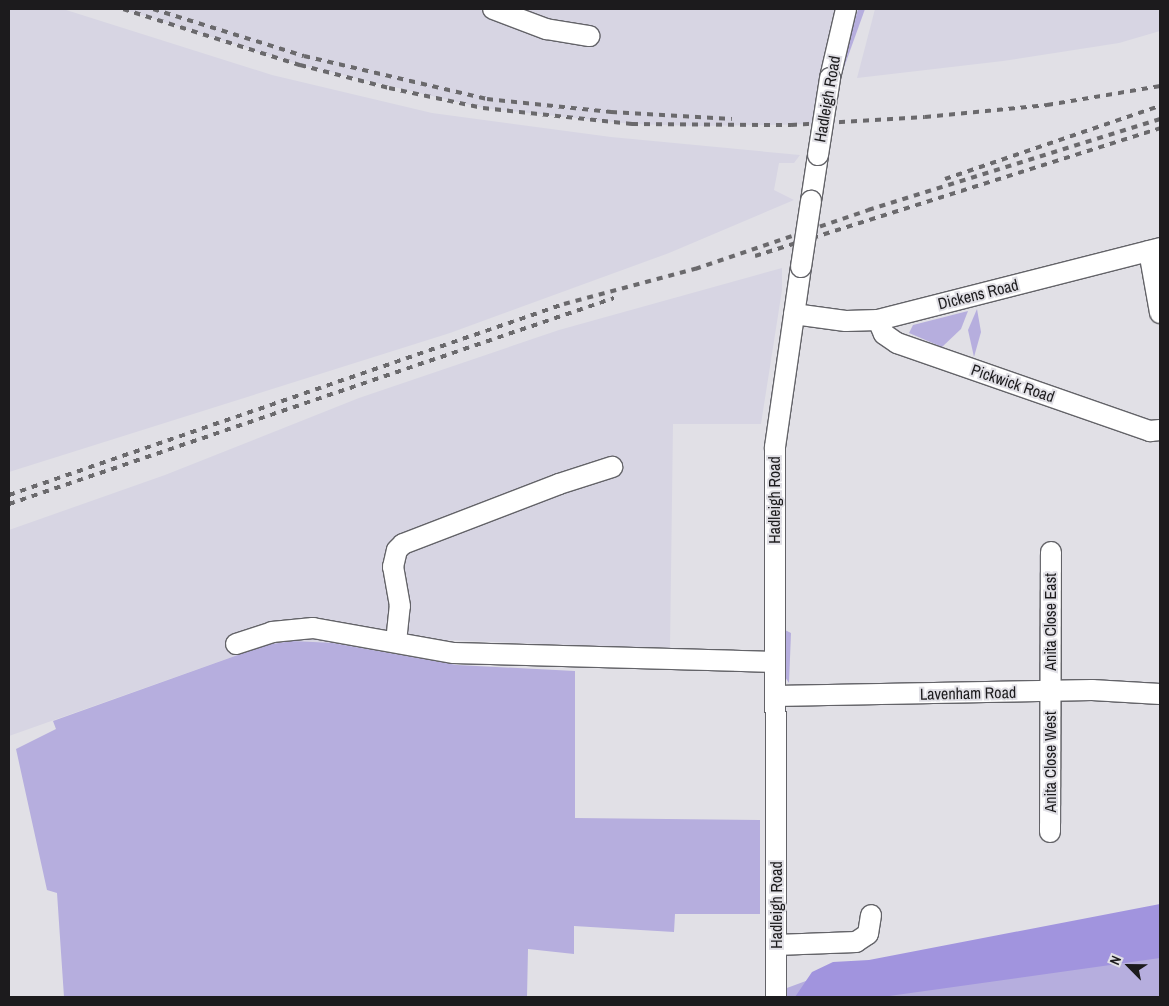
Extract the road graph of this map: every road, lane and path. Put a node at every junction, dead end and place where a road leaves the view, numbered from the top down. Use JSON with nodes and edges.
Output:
{"nodes":[{"id":1,"x":493,"y":9,"type":"edge"},
{"id":2,"x":846,"y":9,"type":"edge"},
{"id":3,"x":589,"y":36,"type":"dead end"},
{"id":4,"x":1155,"y":249,"type":"edge"},
{"id":5,"x":1160,"y":313,"type":"edge"},
{"id":6,"x":794,"y":314,"type":"junction"},
{"id":7,"x":878,"y":320,"type":"junction"},
{"id":8,"x":1160,"y":430,"type":"edge"},
{"id":9,"x":612,"y":467,"type":"dead end"},
{"id":10,"x":1051,"y":552,"type":"dead end"},
{"id":11,"x":396,"y":642,"type":"junction"},
{"id":12,"x":236,"y":644,"type":"dead end"},
{"id":13,"x":775,"y":662,"type":"junction"},
{"id":14,"x":1050,"y":691,"type":"junction"},
{"id":15,"x":1160,"y":694,"type":"edge"},
{"id":16,"x":775,"y":696,"type":"junction"},
{"id":17,"x":1050,"y":832,"type":"dead end"},
{"id":18,"x":871,"y":915,"type":"dead end"},
{"id":19,"x":776,"y":946,"type":"junction"},
{"id":20,"x":776,"y":997,"type":"edge"}],
"edges":[{"from":1,"to":3,"type":"street"},
{"from":2,"to":6,"type":"street","name":"Hadleigh Road","bridge":true},
{"from":4,"to":5,"type":"street"},
{"from":4,"to":7,"type":"street","name":"Dickens Road"},
{"from":6,"to":7,"type":"street","name":"Dickens Road"},
{"from":6,"to":13,"type":"street","name":"Hadleigh Road"},
{"from":7,"to":8,"type":"street","name":"Pickwick Road"},
{"from":9,"to":11,"type":"street"},
{"from":10,"to":14,"type":"street","name":"Anita Close East"},
{"from":11,"to":12,"type":"street"},
{"from":11,"to":13,"type":"street"},
{"from":13,"to":16,"type":"street","name":"Hadleigh Road"},
{"from":14,"to":15,"type":"street","name":"Lavenham Road"},
{"from":14,"to":16,"type":"street","name":"Lavenham Road"},
{"from":14,"to":17,"type":"street","name":"Anita Close West"},
{"from":16,"to":19,"type":"street","name":"Hadleigh Road"},
{"from":18,"to":19,"type":"street"},
{"from":19,"to":20,"type":"street","name":"Hadleigh Road"}]}
